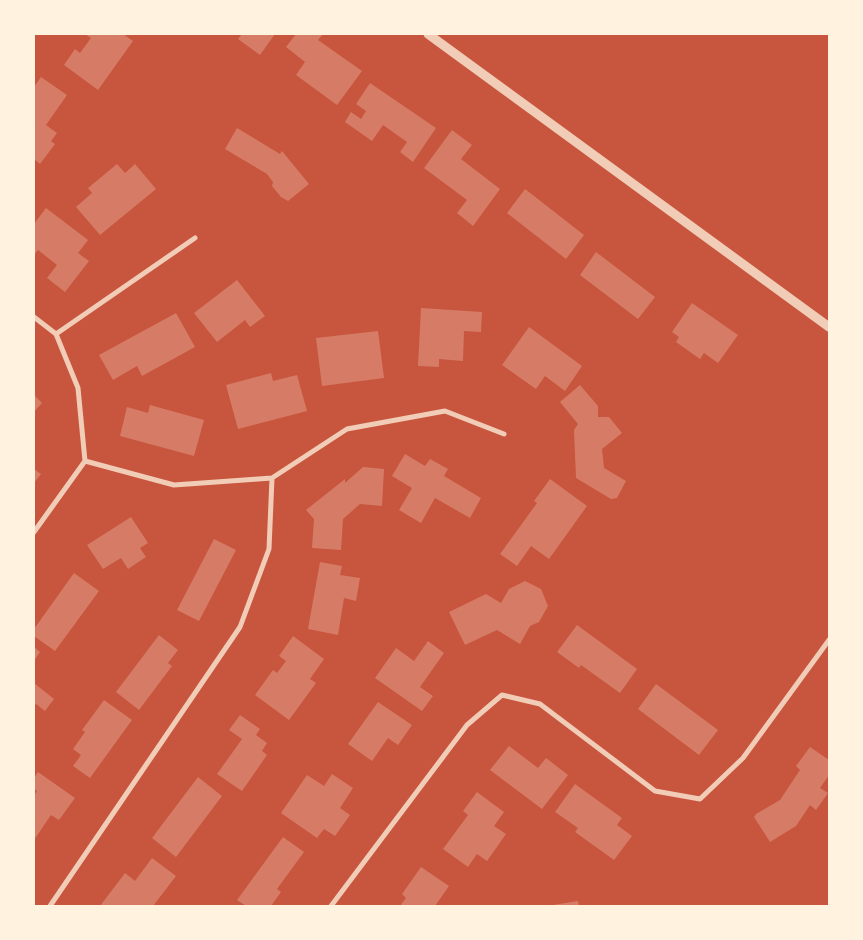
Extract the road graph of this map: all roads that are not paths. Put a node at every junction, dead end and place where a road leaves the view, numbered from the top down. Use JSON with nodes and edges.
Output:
{"nodes":[{"id":1,"x":428,"y":34,"type":"edge"},
{"id":2,"x":196,"y":238,"type":"dead end"},
{"id":3,"x":34,"y":317,"type":"edge"},
{"id":4,"x":829,"y":326,"type":"edge"},
{"id":5,"x":56,"y":334,"type":"junction"},
{"id":6,"x":504,"y":434,"type":"dead end"},
{"id":7,"x":84,"y":461,"type":"junction"},
{"id":8,"x":272,"y":478,"type":"junction"},
{"id":9,"x":34,"y":532,"type":"edge"},
{"id":10,"x":829,"y":640,"type":"edge"},
{"id":11,"x":50,"y":906,"type":"edge"},
{"id":12,"x":331,"y":906,"type":"edge"}],
"edges":[{"from":1,"to":4,"type":"street"},
{"from":2,"to":5,"type":"street"},
{"from":3,"to":5,"type":"street"},
{"from":5,"to":7,"type":"street"},
{"from":6,"to":8,"type":"street"},
{"from":7,"to":8,"type":"street"},
{"from":7,"to":9,"type":"street"},
{"from":8,"to":11,"type":"street"},
{"from":10,"to":12,"type":"street"}]}
